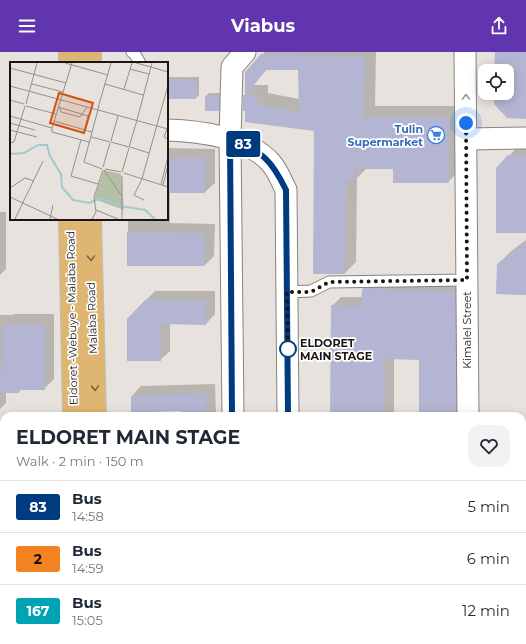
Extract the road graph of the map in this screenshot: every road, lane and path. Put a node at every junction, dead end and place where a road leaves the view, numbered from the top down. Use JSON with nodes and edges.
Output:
{"nodes":[{"id":1,"x":132,"y":52,"type":"edge"},
{"id":2,"x":245,"y":52,"type":"edge"},
{"id":3,"x":465,"y":52,"type":"edge"},
{"id":4,"x":139,"y":62,"type":"edge"},
{"id":5,"x":168,"y":130,"type":"edge"},
{"id":6,"x":526,"y":138,"type":"edge"},
{"id":7,"x":466,"y":139,"type":"junction"},
{"id":8,"x":230,"y":140,"type":"junction"},
{"id":9,"x":70,"y":220,"type":"edge"},
{"id":10,"x":90,"y":220,"type":"edge"},
{"id":11,"x":467,"y":280,"type":"junction"},
{"id":12,"x":287,"y":292,"type":"junction"},
{"id":13,"x":74,"y":412,"type":"edge"},
{"id":14,"x":95,"y":412,"type":"edge"},
{"id":15,"x":232,"y":412,"type":"edge"},
{"id":16,"x":288,"y":412,"type":"edge"},
{"id":17,"x":468,"y":412,"type":"edge"}],
"edges":[{"from":1,"to":4,"type":"lane"},
{"from":2,"to":8,"type":"street"},
{"from":7,"to":3,"type":"street","name":"Kimalel Street","one_way":true},
{"from":5,"to":8,"type":"street"},
{"from":6,"to":7,"type":"street"},
{"from":7,"to":11,"type":"street","name":"Kimalel Street"},
{"from":8,"to":12,"type":"street"},
{"from":8,"to":15,"type":"street"},
{"from":9,"to":13,"type":"highway","name":"Eldoret -Webuye - Malaba Road"},
{"from":10,"to":14,"type":"highway","name":"Malaba Road","one_way":true},
{"from":11,"to":12,"type":"lane"},
{"from":11,"to":17,"type":"street","name":"Kimalel Street"},
{"from":12,"to":16,"type":"street"}]}
